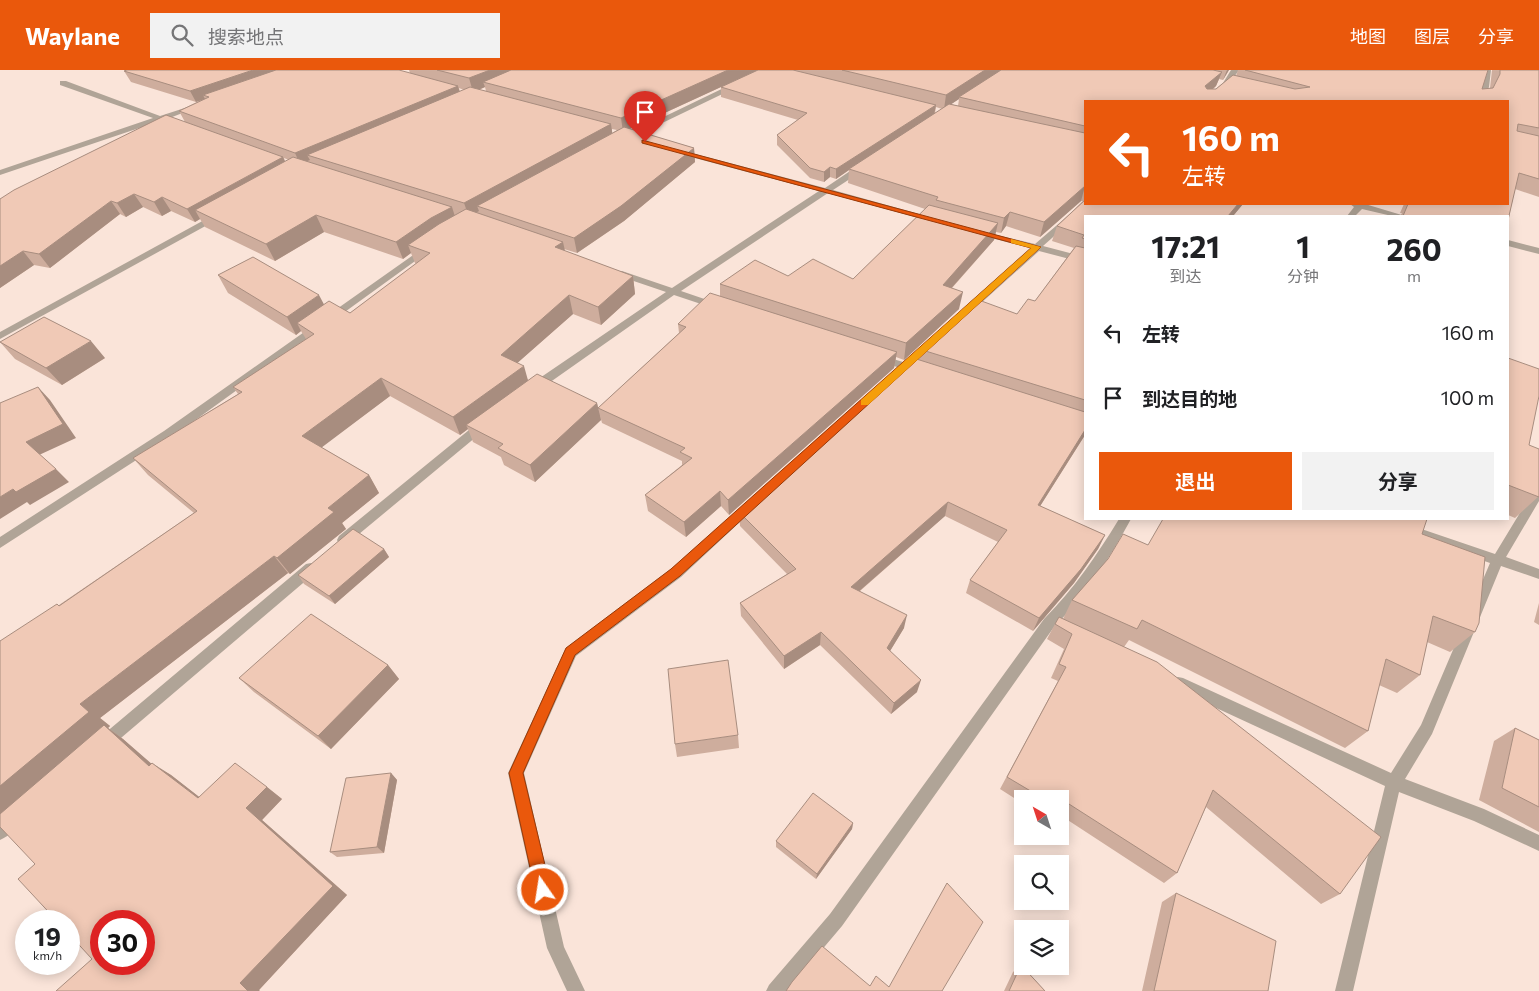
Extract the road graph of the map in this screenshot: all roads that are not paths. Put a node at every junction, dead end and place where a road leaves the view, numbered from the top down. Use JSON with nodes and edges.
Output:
{"nodes":[{"id":1,"x":1235,"y":70,"type":"edge"},
{"id":2,"x":1487,"y":70,"type":"edge"},
{"id":3,"x":1217,"y":82,"type":"edge"},
{"id":4,"x":63,"y":83,"type":"dead end"},
{"id":5,"x":742,"y":83,"type":"edge"},
{"id":6,"x":1226,"y":84,"type":"junction"},
{"id":7,"x":1235,"y":86,"type":"edge"},
{"id":8,"x":1206,"y":100,"type":"edge"},
{"id":9,"x":1478,"y":100,"type":"edge"},
{"id":10,"x":204,"y":103,"type":"edge"},
{"id":11,"x":159,"y":118,"type":"junction"},
{"id":12,"x":185,"y":128,"type":"edge"},
{"id":13,"x":645,"y":142,"type":"edge"},
{"id":14,"x":672,"y":149,"type":"edge"},
{"id":15,"x":873,"y":160,"type":"edge"},
{"id":16,"x":0,"y":173,"type":"edge"},
{"id":17,"x":826,"y":191,"type":"junction"},
{"id":18,"x":1084,"y":205,"type":"edge"},
{"id":19,"x":1362,"y":205,"type":"edge"},
{"id":20,"x":223,"y":212,"type":"edge"},
{"id":21,"x":1398,"y":215,"type":"edge"},
{"id":22,"x":941,"y":222,"type":"edge"},
{"id":23,"x":970,"y":229,"type":"edge"},
{"id":24,"x":1509,"y":243,"type":"edge"},
{"id":25,"x":433,"y":244,"type":"edge"},
{"id":26,"x":1037,"y":247,"type":"junction"},
{"id":27,"x":1539,"y":251,"type":"edge"},
{"id":28,"x":1084,"y":260,"type":"edge"},
{"id":29,"x":610,"y":270,"type":"edge"},
{"id":30,"x":673,"y":292,"type":"junction"},
{"id":31,"x":722,"y":308,"type":"edge"},
{"id":32,"x":956,"y":320,"type":"edge"},
{"id":33,"x":942,"y":333,"type":"edge"},
{"id":34,"x":0,"y":336,"type":"edge"},
{"id":35,"x":868,"y":354,"type":"edge"},
{"id":36,"x":905,"y":366,"type":"junction"},
{"id":37,"x":933,"y":375,"type":"edge"},
{"id":38,"x":890,"y":379,"type":"edge"},
{"id":39,"x":526,"y":394,"type":"edge"},
{"id":40,"x":494,"y":416,"type":"edge"},
{"id":41,"x":1539,"y":491,"type":"edge"},
{"id":42,"x":764,"y":493,"type":"edge"},
{"id":43,"x":1124,"y":520,"type":"edge"},
{"id":44,"x":1381,"y":520,"type":"edge"},
{"id":45,"x":0,"y":543,"type":"edge"},
{"id":46,"x":332,"y":549,"type":"edge"},
{"id":47,"x":1498,"y":559,"type":"junction"},
{"id":48,"x":317,"y":562,"type":"edge"},
{"id":49,"x":1539,"y":574,"type":"edge"},
{"id":50,"x":1048,"y":623,"type":"junction"},
{"id":51,"x":1067,"y":632,"type":"edge"},
{"id":52,"x":1167,"y":678,"type":"edge"},
{"id":53,"x":90,"y":754,"type":"edge"},
{"id":54,"x":1394,"y":782,"type":"junction"},
{"id":55,"x":23,"y":812,"type":"edge"},
{"id":56,"x":0,"y":832,"type":"edge"},
{"id":57,"x":1539,"y":843,"type":"edge"},
{"id":58,"x":576,"y":991,"type":"edge"},
{"id":59,"x":775,"y":991,"type":"edge"},
{"id":60,"x":1344,"y":991,"type":"edge"}],
"edges":[{"from":1,"to":6,"type":"street"},
{"from":2,"to":9,"type":"street"},
{"from":3,"to":6,"type":"street"},
{"from":4,"to":11,"type":"street"},
{"from":5,"to":13,"type":"street"},
{"from":6,"to":7,"type":"street"},
{"from":6,"to":8,"type":"street"},
{"from":10,"to":11,"type":"street"},
{"from":11,"to":12,"type":"street"},
{"from":11,"to":16,"type":"street"},
{"from":14,"to":17,"type":"street"},
{"from":15,"to":17,"type":"street"},
{"from":17,"to":22,"type":"street"},
{"from":17,"to":30,"type":"street"},
{"from":18,"to":26,"type":"street"},
{"from":19,"to":21,"type":"street"},
{"from":20,"to":34,"type":"street"},
{"from":23,"to":26,"type":"street"},
{"from":24,"to":27,"type":"street"},
{"from":25,"to":45,"type":"street"},
{"from":26,"to":28,"type":"street"},
{"from":26,"to":32,"type":"street"},
{"from":29,"to":30,"type":"street"},
{"from":30,"to":31,"type":"street"},
{"from":30,"to":39,"type":"street"},
{"from":33,"to":36,"type":"street"},
{"from":35,"to":36,"type":"street"},
{"from":36,"to":37,"type":"street"},
{"from":36,"to":38,"type":"street"},
{"from":40,"to":46,"type":"street"},
{"from":41,"to":47,"type":"street"},
{"from":42,"to":58,"type":"street"},
{"from":43,"to":50,"type":"street"},
{"from":44,"to":47,"type":"street"},
{"from":47,"to":49,"type":"street"},
{"from":47,"to":54,"type":"street"},
{"from":48,"to":53,"type":"street"},
{"from":50,"to":51,"type":"street"},
{"from":50,"to":59,"type":"street"},
{"from":52,"to":54,"type":"street"},
{"from":54,"to":57,"type":"street"},
{"from":54,"to":60,"type":"street"},
{"from":55,"to":56,"type":"street"}]}
